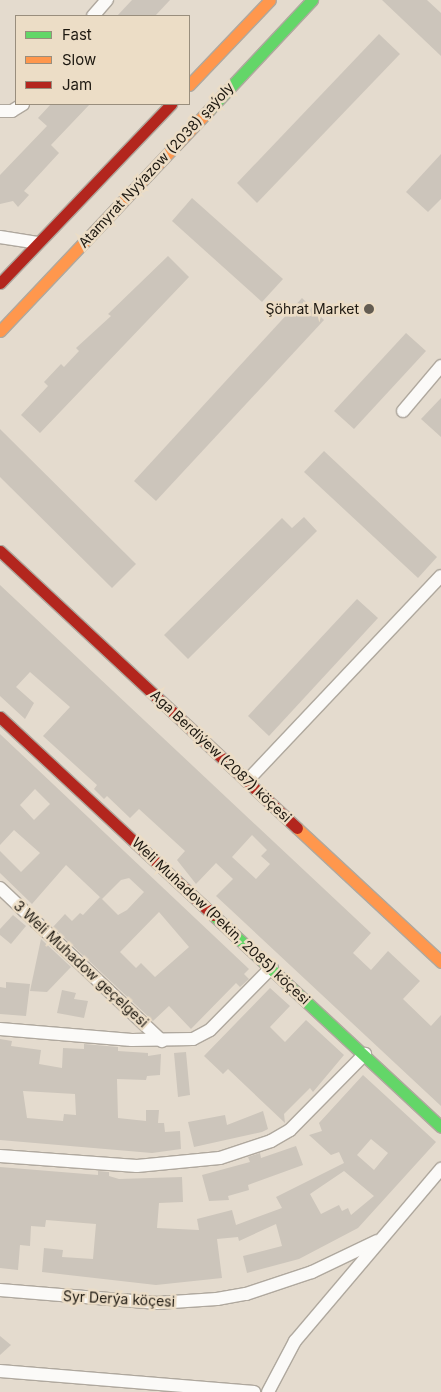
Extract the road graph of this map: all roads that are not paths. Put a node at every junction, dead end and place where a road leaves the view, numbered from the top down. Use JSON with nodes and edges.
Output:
{"nodes":[{"id":1,"x":107,"y":0,"type":"edge"},
{"id":2,"x":270,"y":0,"type":"edge"},
{"id":3,"x":312,"y":0,"type":"edge"},
{"id":4,"x":94,"y":15,"type":"edge"},
{"id":5,"x":190,"y":84,"type":"edge"},
{"id":6,"x":21,"y":105,"type":"edge"},
{"id":7,"x":170,"y":105,"type":"edge"},
{"id":8,"x":0,"y":111,"type":"edge"},
{"id":9,"x":0,"y":237,"type":"edge"},
{"id":10,"x":38,"y":243,"type":"junction"},
{"id":11,"x":0,"y":283,"type":"edge"},
{"id":12,"x":0,"y":331,"type":"edge"},
{"id":13,"x":441,"y":366,"type":"edge"},
{"id":14,"x":403,"y":411,"type":"dead end"},
{"id":15,"x":3,"y":560,"type":"edge"},
{"id":16,"x":441,"y":576,"type":"edge"},
{"id":17,"x":0,"y":717,"type":"edge"},
{"id":18,"x":248,"y":781,"type":"junction"},
{"id":19,"x":0,"y":888,"type":"edge"},
{"id":20,"x":441,"y":962,"type":"edge"},
{"id":21,"x":272,"y":967,"type":"junction"},
{"id":22,"x":0,"y":1029,"type":"edge"},
{"id":23,"x":162,"y":1041,"type":"junction"},
{"id":24,"x":365,"y":1054,"type":"junction"},
{"id":25,"x":441,"y":1128,"type":"edge"},
{"id":26,"x":0,"y":1156,"type":"edge"},
{"id":27,"x":441,"y":1169,"type":"edge"},
{"id":28,"x":378,"y":1241,"type":"junction"},
{"id":29,"x":0,"y":1290,"type":"edge"},
{"id":30,"x":0,"y":1371,"type":"edge"},
{"id":31,"x":254,"y":1392,"type":"edge"},
{"id":32,"x":268,"y":1392,"type":"edge"}],
"edges":[{"from":1,"to":4,"type":"street"},
{"from":2,"to":5,"type":"street"},
{"from":3,"to":12,"type":"street","name":"Atamyrat Nyýazow (2038) şaýoly"},
{"from":6,"to":8,"type":"street"},
{"from":7,"to":10,"type":"street"},
{"from":9,"to":10,"type":"street"},
{"from":10,"to":11,"type":"street"},
{"from":13,"to":14,"type":"street"},
{"from":15,"to":18,"type":"street","name":"Aga Berdiýew (2087) köçesi"},
{"from":16,"to":18,"type":"street"},
{"from":17,"to":21,"type":"street","name":"Weli Muhadow (Pekin, 2085) köçesi"},
{"from":18,"to":20,"type":"street","name":"Aga Berdiýew (2087) köçesi"},
{"from":19,"to":23,"type":"street","name":"3 Weli Muhadow geçelgesi"},
{"from":21,"to":23,"type":"street"},
{"from":21,"to":24,"type":"street","name":"Weli Muhadow (Pekin, 2085) köçesi"},
{"from":22,"to":23,"type":"street"},
{"from":24,"to":25,"type":"street","name":"Weli Muhadow (Pekin, 2085) köçesi"},
{"from":24,"to":26,"type":"street"},
{"from":27,"to":28,"type":"street"},
{"from":28,"to":29,"type":"street","name":"Syr Derýa köçesi"},
{"from":28,"to":32,"type":"street"},
{"from":30,"to":31,"type":"street"}]}
